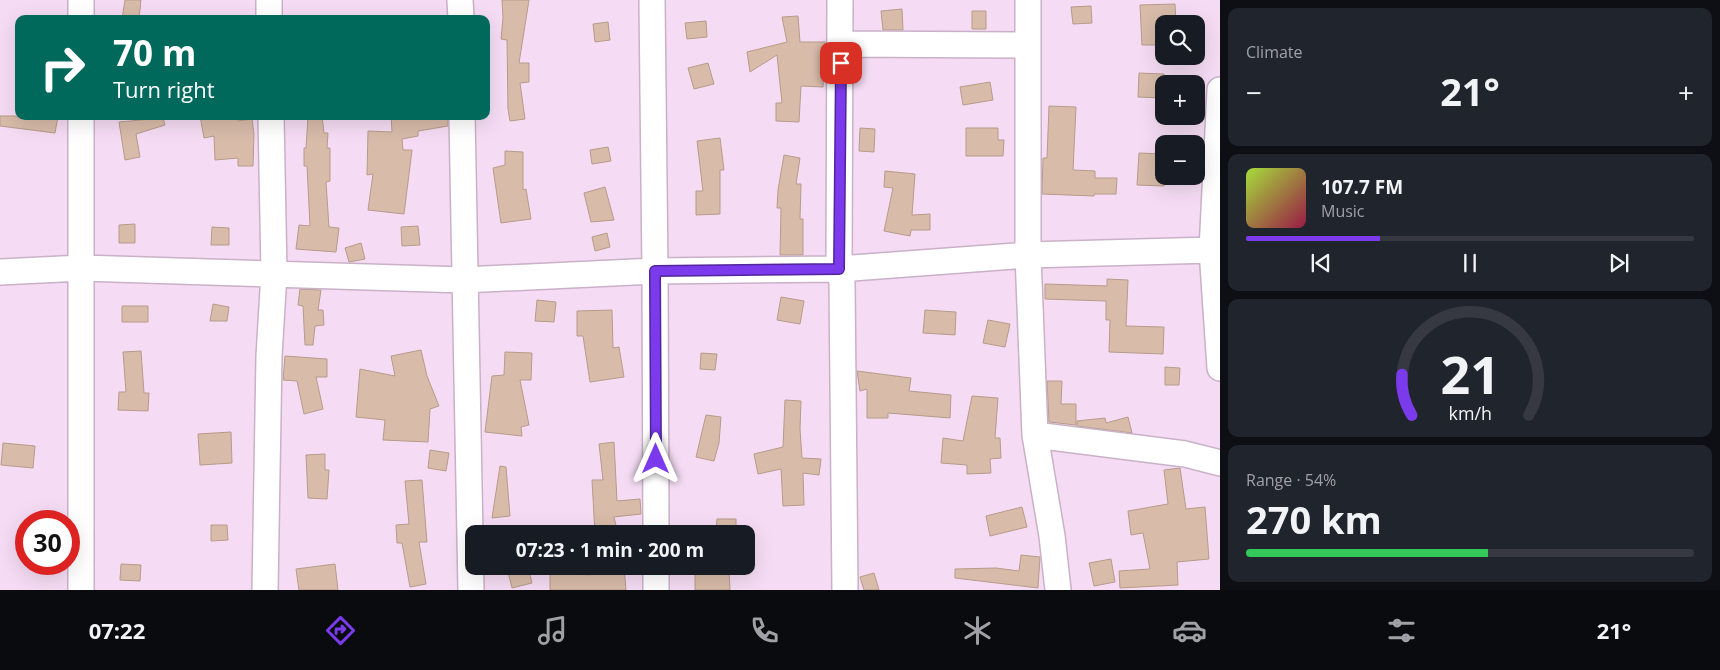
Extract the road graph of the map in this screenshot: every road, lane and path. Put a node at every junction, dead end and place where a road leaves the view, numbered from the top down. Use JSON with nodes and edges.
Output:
{"nodes":[{"id":1,"x":81,"y":0,"type":"edge"},
{"id":2,"x":269,"y":0,"type":"edge"},
{"id":3,"x":460,"y":0,"type":"edge"},
{"id":4,"x":652,"y":0,"type":"edge"},
{"id":5,"x":840,"y":0,"type":"edge"},
{"id":6,"x":1028,"y":0,"type":"edge"},
{"id":7,"x":81,"y":15,"type":"edge"},
{"id":8,"x":269,"y":15,"type":"edge"},
{"id":9,"x":461,"y":15,"type":"edge"},
{"id":10,"x":841,"y":44,"type":"junction"},
{"id":11,"x":1028,"y":46,"type":"junction"},
{"id":12,"x":1220,"y":90,"type":"edge"},
{"id":13,"x":81,"y":120,"type":"edge"},
{"id":14,"x":271,"y":120,"type":"edge"},
{"id":15,"x":462,"y":120,"type":"edge"},
{"id":16,"x":1212,"y":250,"type":"junction"},
{"id":17,"x":1028,"y":256,"type":"junction"},
{"id":18,"x":82,"y":268,"type":"junction"},
{"id":19,"x":839,"y":269,"type":"junction"},
{"id":20,"x":655,"y":271,"type":"junction"},
{"id":21,"x":0,"y":272,"type":"edge"},
{"id":22,"x":274,"y":273,"type":"junction"},
{"id":23,"x":464,"y":280,"type":"junction"},
{"id":24,"x":1220,"y":368,"type":"edge"},
{"id":25,"x":1035,"y":435,"type":"junction"},
{"id":26,"x":1220,"y":463,"type":"edge"},
{"id":27,"x":656,"y":525,"type":"edge"},
{"id":28,"x":656,"y":575,"type":"edge"},
{"id":29,"x":81,"y":590,"type":"edge"},
{"id":30,"x":265,"y":590,"type":"edge"},
{"id":31,"x":471,"y":590,"type":"edge"},
{"id":32,"x":656,"y":590,"type":"edge"},
{"id":33,"x":845,"y":590,"type":"edge"},
{"id":34,"x":1058,"y":590,"type":"edge"}],
"edges":[{"from":1,"to":7,"type":"street"},
{"from":2,"to":8,"type":"street"},
{"from":3,"to":9,"type":"street"},
{"from":4,"to":20,"type":"street"},
{"from":5,"to":10,"type":"street"},
{"from":6,"to":11,"type":"street"},
{"from":10,"to":11,"type":"street"},
{"from":10,"to":19,"type":"street"},
{"from":11,"to":17,"type":"street"},
{"from":12,"to":16,"type":"street"},
{"from":13,"to":18,"type":"street"},
{"from":14,"to":22,"type":"street"},
{"from":15,"to":23,"type":"street"},
{"from":16,"to":17,"type":"street"},
{"from":16,"to":24,"type":"street"},
{"from":17,"to":19,"type":"street"},
{"from":17,"to":25,"type":"street"},
{"from":18,"to":21,"type":"street"},
{"from":18,"to":22,"type":"street"},
{"from":18,"to":29,"type":"street"},
{"from":19,"to":20,"type":"street"},
{"from":19,"to":33,"type":"street"},
{"from":20,"to":23,"type":"street"},
{"from":20,"to":27,"type":"street"},
{"from":22,"to":23,"type":"street"},
{"from":22,"to":30,"type":"street"},
{"from":23,"to":31,"type":"street"},
{"from":25,"to":26,"type":"street"},
{"from":25,"to":34,"type":"street"},
{"from":28,"to":32,"type":"street"}]}
